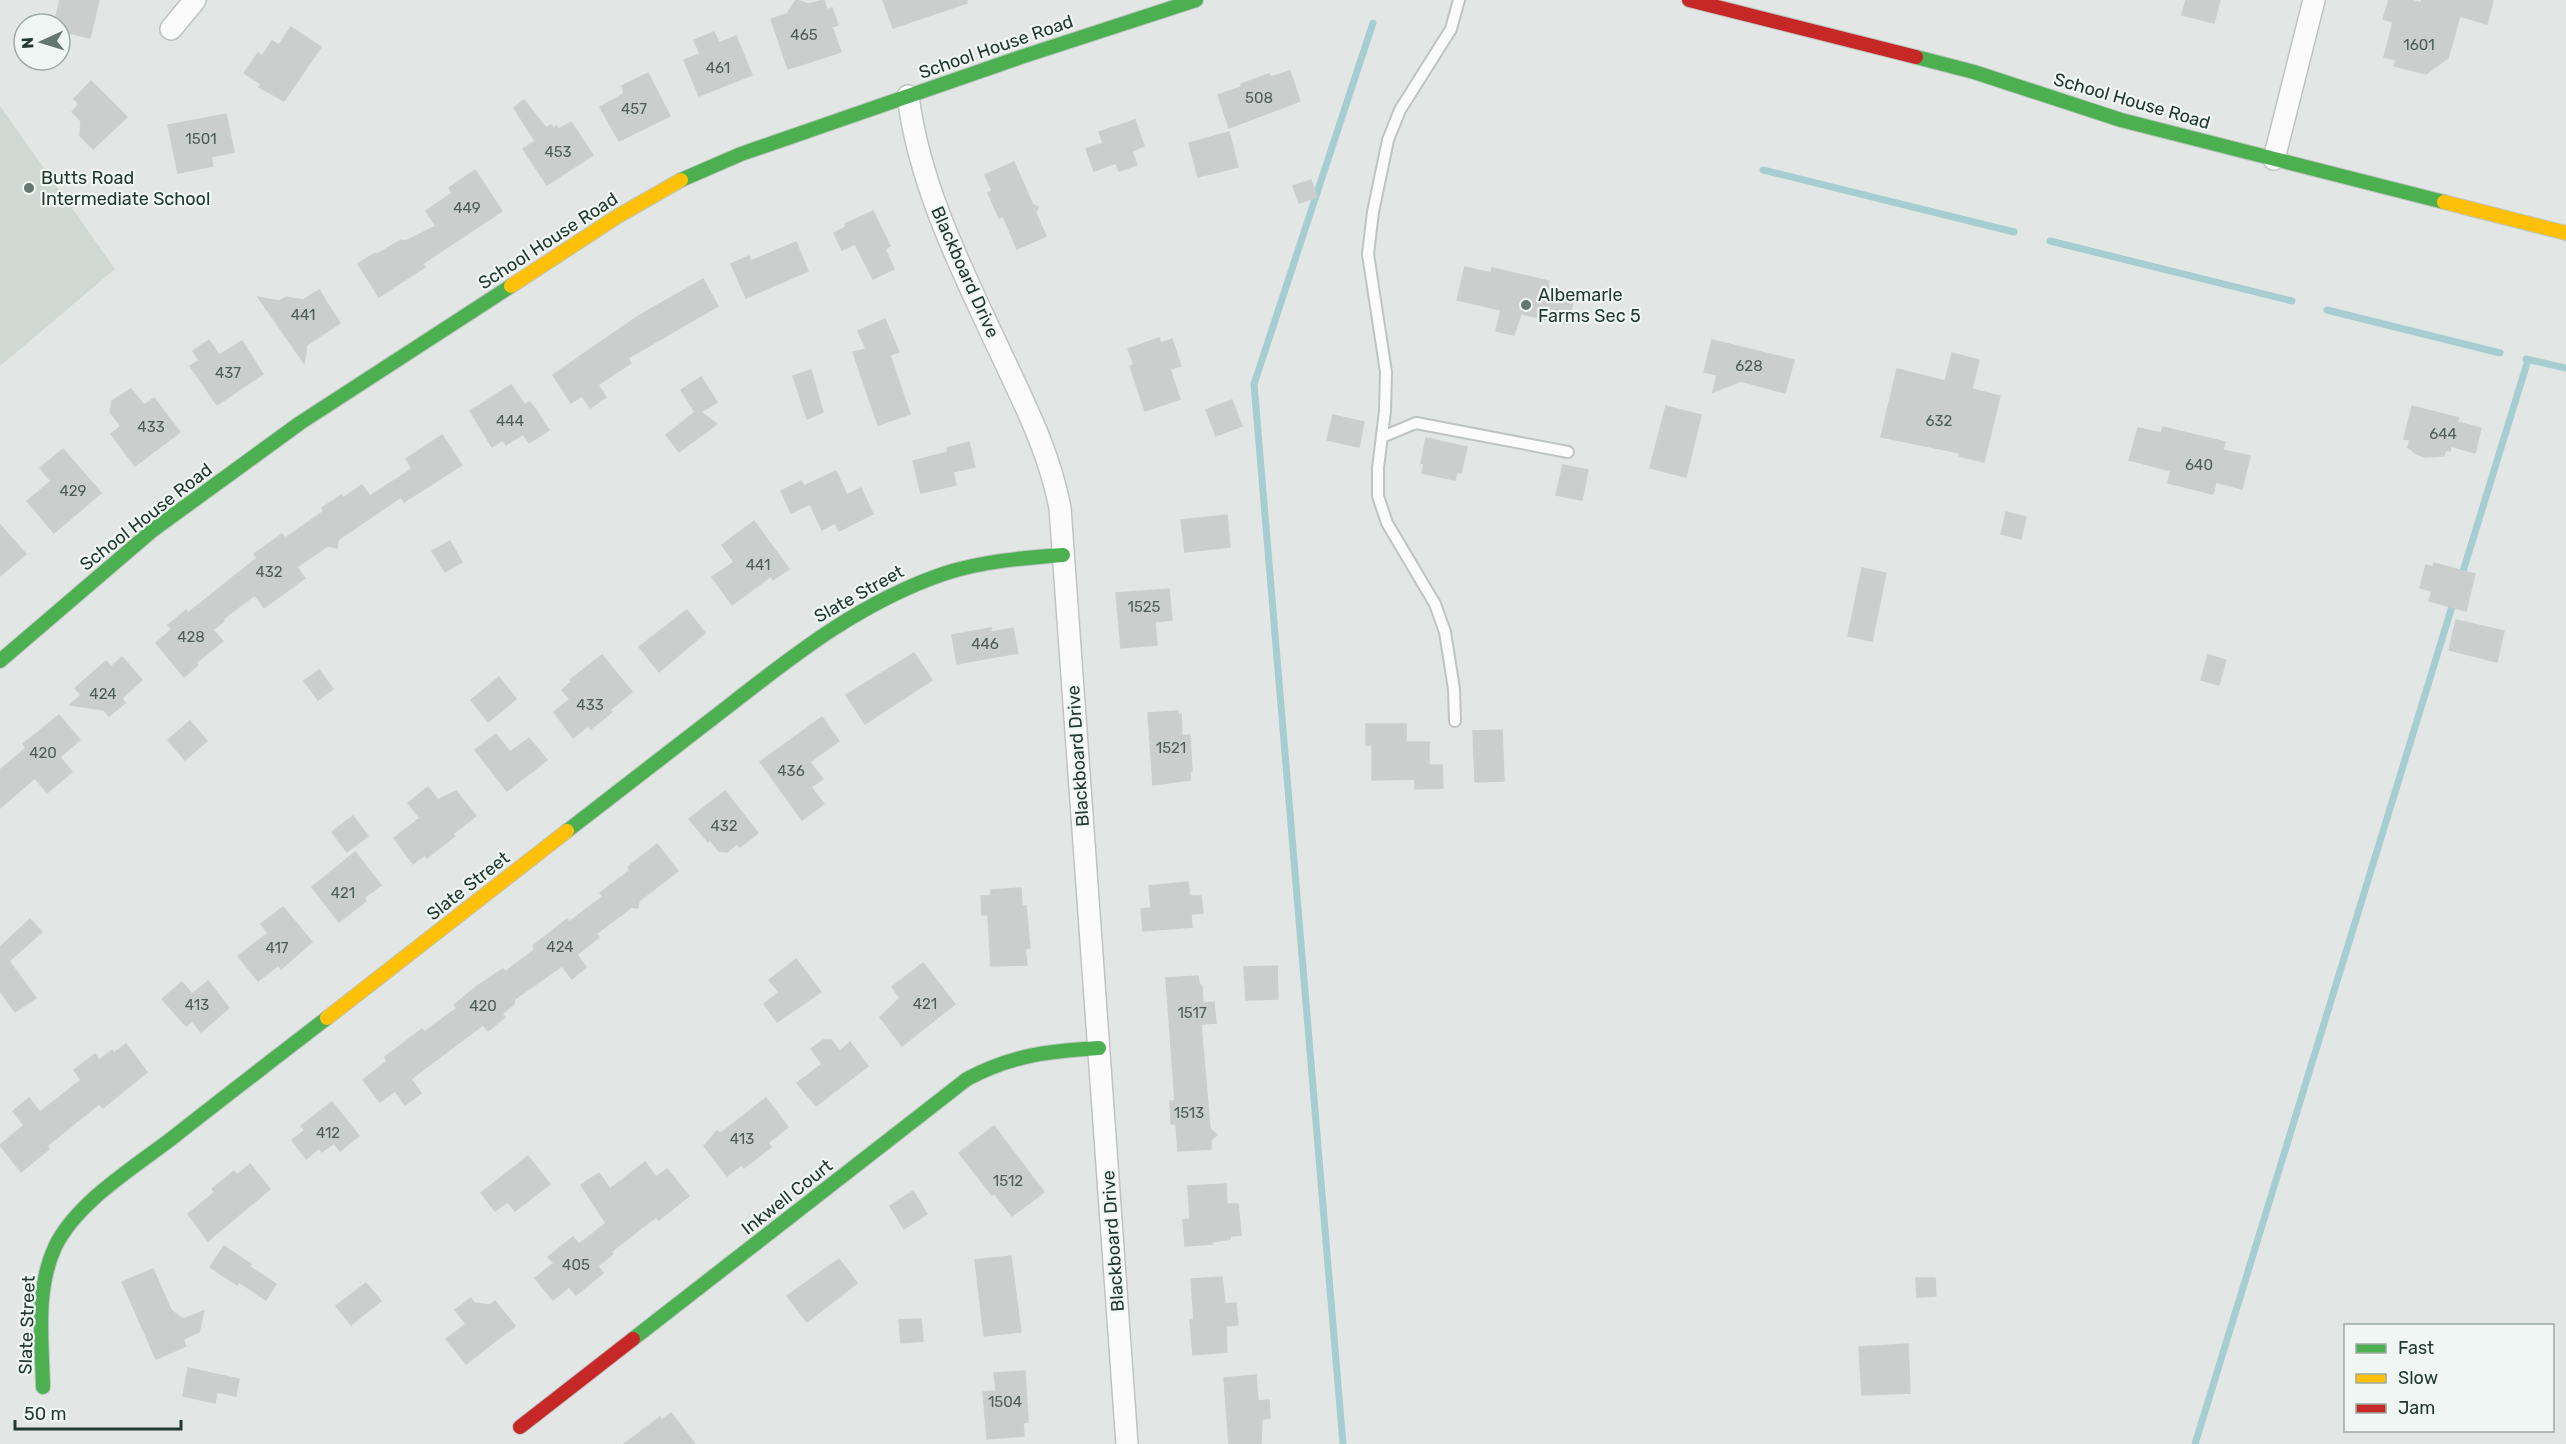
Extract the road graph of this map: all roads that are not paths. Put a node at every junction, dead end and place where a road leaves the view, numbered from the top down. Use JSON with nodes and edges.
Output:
{"nodes":[{"id":1,"x":195,"y":0,"type":"edge"},
{"id":2,"x":1196,"y":0,"type":"edge"},
{"id":3,"x":1459,"y":0,"type":"edge"},
{"id":4,"x":1689,"y":0,"type":"edge"},
{"id":5,"x":2314,"y":0,"type":"edge"},
{"id":6,"x":171,"y":29,"type":"dead end"},
{"id":7,"x":908,"y":96,"type":"junction"},
{"id":8,"x":2274,"y":159,"type":"junction"},
{"id":9,"x":2566,"y":233,"type":"edge"},
{"id":10,"x":1382,"y":437,"type":"junction"},
{"id":11,"x":1568,"y":452,"type":"dead end"},
{"id":12,"x":1063,"y":555,"type":"junction"},
{"id":13,"x":0,"y":661,"type":"edge"},
{"id":14,"x":1455,"y":721,"type":"dead end"},
{"id":15,"x":1099,"y":1048,"type":"junction"},
{"id":16,"x":43,"y":1388,"type":"dead end"},
{"id":17,"x":520,"y":1427,"type":"dead end"},
{"id":18,"x":1127,"y":1444,"type":"edge"}],
"edges":[{"from":1,"to":6,"type":"street"},
{"from":2,"to":7,"type":"street","name":"School House Road"},
{"from":3,"to":10,"type":"lane"},
{"from":4,"to":8,"type":"street","name":"School House Road"},
{"from":5,"to":8,"type":"street"},
{"from":7,"to":12,"type":"street","name":"Blackboard Drive"},
{"from":7,"to":13,"type":"street","name":"School House Road"},
{"from":8,"to":9,"type":"street","name":"School House Road"},
{"from":10,"to":11,"type":"lane"},
{"from":10,"to":14,"type":"lane"},
{"from":12,"to":15,"type":"street","name":"Blackboard Drive"},
{"from":12,"to":16,"type":"street","name":"Slate Street"},
{"from":15,"to":17,"type":"street","name":"Inkwell Court"},
{"from":15,"to":18,"type":"street","name":"Blackboard Drive"}]}
